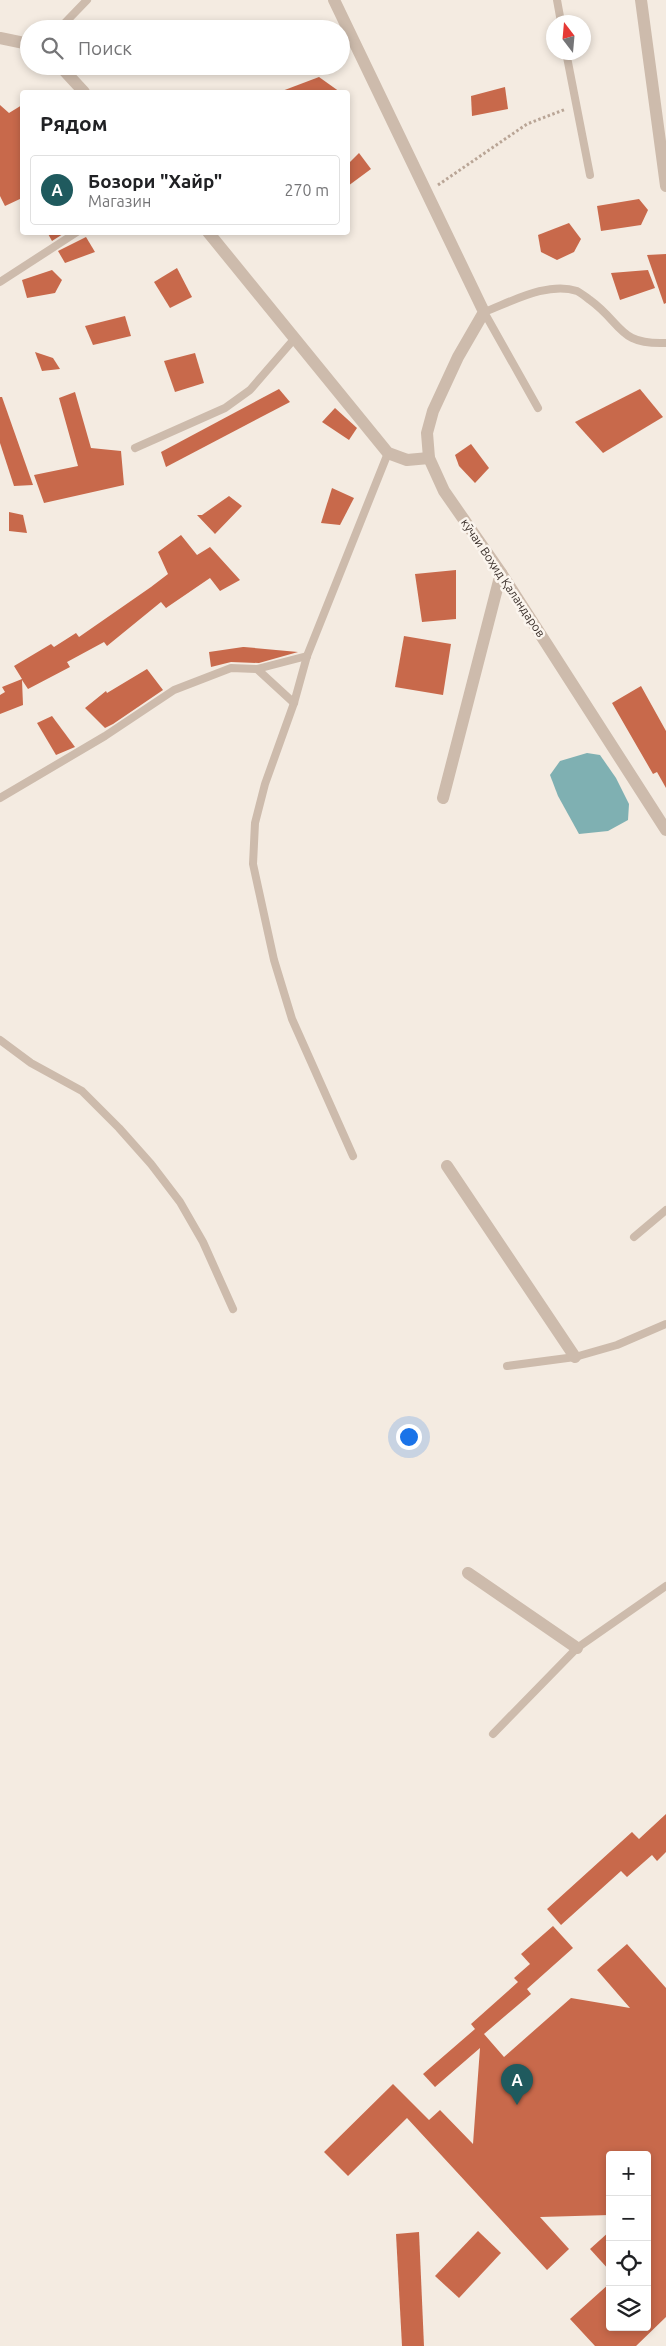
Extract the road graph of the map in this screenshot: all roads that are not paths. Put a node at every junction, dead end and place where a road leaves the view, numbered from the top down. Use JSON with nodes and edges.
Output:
{"nodes":[{"id":1,"x":87,"y":0,"type":"edge"},
{"id":2,"x":334,"y":0,"type":"edge"},
{"id":3,"x":557,"y":0,"type":"edge"},
{"id":4,"x":641,"y":0,"type":"edge"},
{"id":5,"x":560,"y":15,"type":"edge"},
{"id":6,"x":68,"y":20,"type":"edge"},
{"id":7,"x":343,"y":20,"type":"edge"},
{"id":8,"x":350,"y":34,"type":"edge"},
{"id":9,"x":0,"y":38,"type":"edge"},
{"id":10,"x":20,"y":42,"type":"edge"},
{"id":11,"x":567,"y":60,"type":"edge"},
{"id":12,"x":68,"y":75,"type":"edge"},
{"id":13,"x":82,"y":90,"type":"edge"},
{"id":14,"x":590,"y":175,"type":"dead end"},
{"id":15,"x":666,"y":186,"type":"edge"},
{"id":16,"x":72,"y":235,"type":"edge"},
{"id":17,"x":210,"y":235,"type":"edge"},
{"id":18,"x":0,"y":282,"type":"edge"},
{"id":19,"x":484,"y":312,"type":"junction"},
{"id":20,"x":295,"y":338,"type":"junction"},
{"id":21,"x":666,"y":343,"type":"edge"},
{"id":22,"x":538,"y":408,"type":"dead end"},
{"id":23,"x":135,"y":448,"type":"dead end"},
{"id":24,"x":388,"y":453,"type":"junction"},
{"id":25,"x":429,"y":458,"type":"junction"},
{"id":26,"x":501,"y":573,"type":"junction"},
{"id":27,"x":307,"y":656,"type":"junction"},
{"id":28,"x":257,"y":669,"type":"junction"},
{"id":29,"x":294,"y":703,"type":"junction"},
{"id":30,"x":0,"y":798,"type":"edge"},
{"id":31,"x":443,"y":798,"type":"dead end"},
{"id":32,"x":666,"y":830,"type":"edge"},
{"id":33,"x":0,"y":1040,"type":"edge"},
{"id":34,"x":353,"y":1156,"type":"dead end"},
{"id":35,"x":447,"y":1166,"type":"dead end"},
{"id":36,"x":666,"y":1210,"type":"edge"},
{"id":37,"x":634,"y":1237,"type":"dead end"},
{"id":38,"x":233,"y":1309,"type":"dead end"},
{"id":39,"x":666,"y":1324,"type":"edge"},
{"id":40,"x":575,"y":1357,"type":"junction"},
{"id":41,"x":507,"y":1366,"type":"dead end"},
{"id":42,"x":468,"y":1573,"type":"dead end"},
{"id":43,"x":666,"y":1586,"type":"edge"},
{"id":44,"x":577,"y":1648,"type":"junction"},
{"id":45,"x":493,"y":1734,"type":"dead end"}],
"edges":[{"from":1,"to":6,"type":"lane"},
{"from":2,"to":7,"type":"street"},
{"from":3,"to":5,"type":"lane"},
{"from":4,"to":15,"type":"street"},
{"from":8,"to":19,"type":"street"},
{"from":9,"to":10,"type":"street"},
{"from":11,"to":14,"type":"lane"},
{"from":12,"to":13,"type":"street"},
{"from":16,"to":18,"type":"lane"},
{"from":17,"to":20,"type":"street"},
{"from":19,"to":21,"type":"lane"},
{"from":19,"to":22,"type":"lane"},
{"from":19,"to":25,"type":"street","name":"кӯчаи Воҳид Қаландаров"},
{"from":20,"to":23,"type":"lane"},
{"from":20,"to":24,"type":"street"},
{"from":24,"to":25,"type":"street"},
{"from":24,"to":27,"type":"lane"},
{"from":25,"to":26,"type":"street","name":"кӯчаи Воҳид Қаландаров"},
{"from":26,"to":31,"type":"street"},
{"from":26,"to":32,"type":"street","name":"кӯчаи Воҳид Қаландаров"},
{"from":27,"to":28,"type":"lane"},
{"from":27,"to":29,"type":"lane"},
{"from":28,"to":29,"type":"lane"},
{"from":28,"to":30,"type":"lane"},
{"from":29,"to":34,"type":"lane"},
{"from":33,"to":38,"type":"lane"},
{"from":35,"to":40,"type":"street"},
{"from":36,"to":37,"type":"lane"},
{"from":39,"to":40,"type":"lane"},
{"from":40,"to":41,"type":"lane"},
{"from":42,"to":44,"type":"street"},
{"from":43,"to":44,"type":"lane"},
{"from":44,"to":45,"type":"lane"}]}
